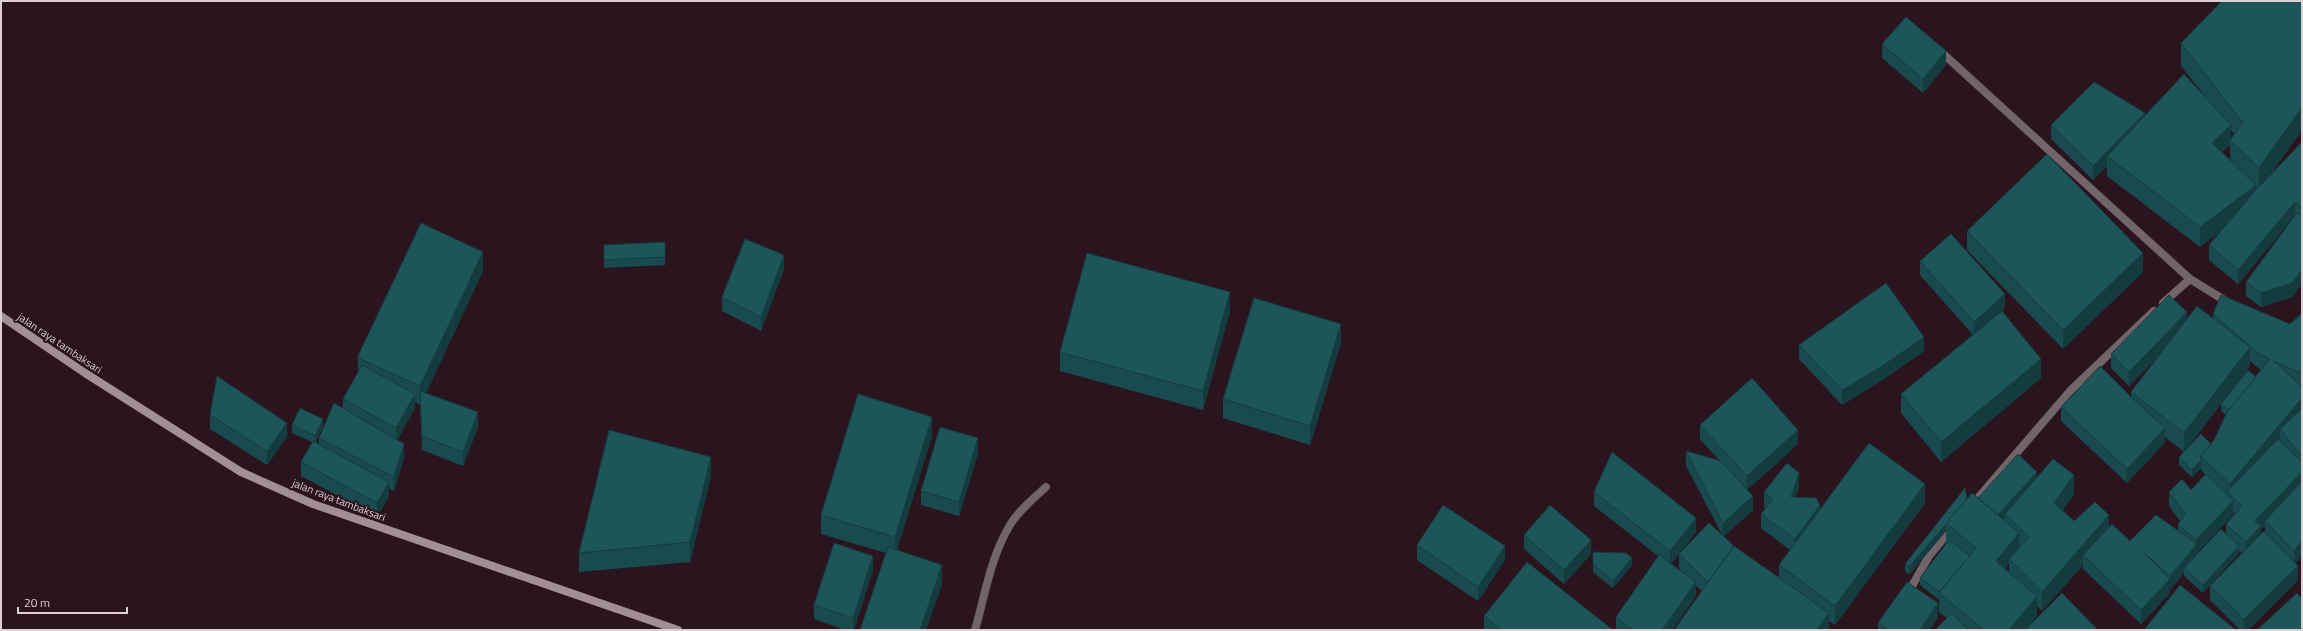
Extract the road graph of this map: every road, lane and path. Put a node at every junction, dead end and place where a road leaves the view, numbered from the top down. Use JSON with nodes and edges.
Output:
{"nodes":[{"id":1,"x":1934,"y":46,"type":"edge"},
{"id":2,"x":2190,"y":278,"type":"junction"},
{"id":3,"x":2235,"y":306,"type":"edge"},
{"id":4,"x":1,"y":316,"type":"edge"},
{"id":5,"x":1046,"y":487,"type":"dead end"},
{"id":6,"x":1902,"y":602,"type":"edge"},
{"id":7,"x":678,"y":630,"type":"edge"},
{"id":8,"x":975,"y":630,"type":"edge"}],
"edges":[{"from":1,"to":2,"type":"street"},
{"from":2,"to":3,"type":"street"},
{"from":2,"to":6,"type":"street"},
{"from":4,"to":7,"type":"street","name":"jalan raya tambaksari"},
{"from":5,"to":8,"type":"street"}]}
